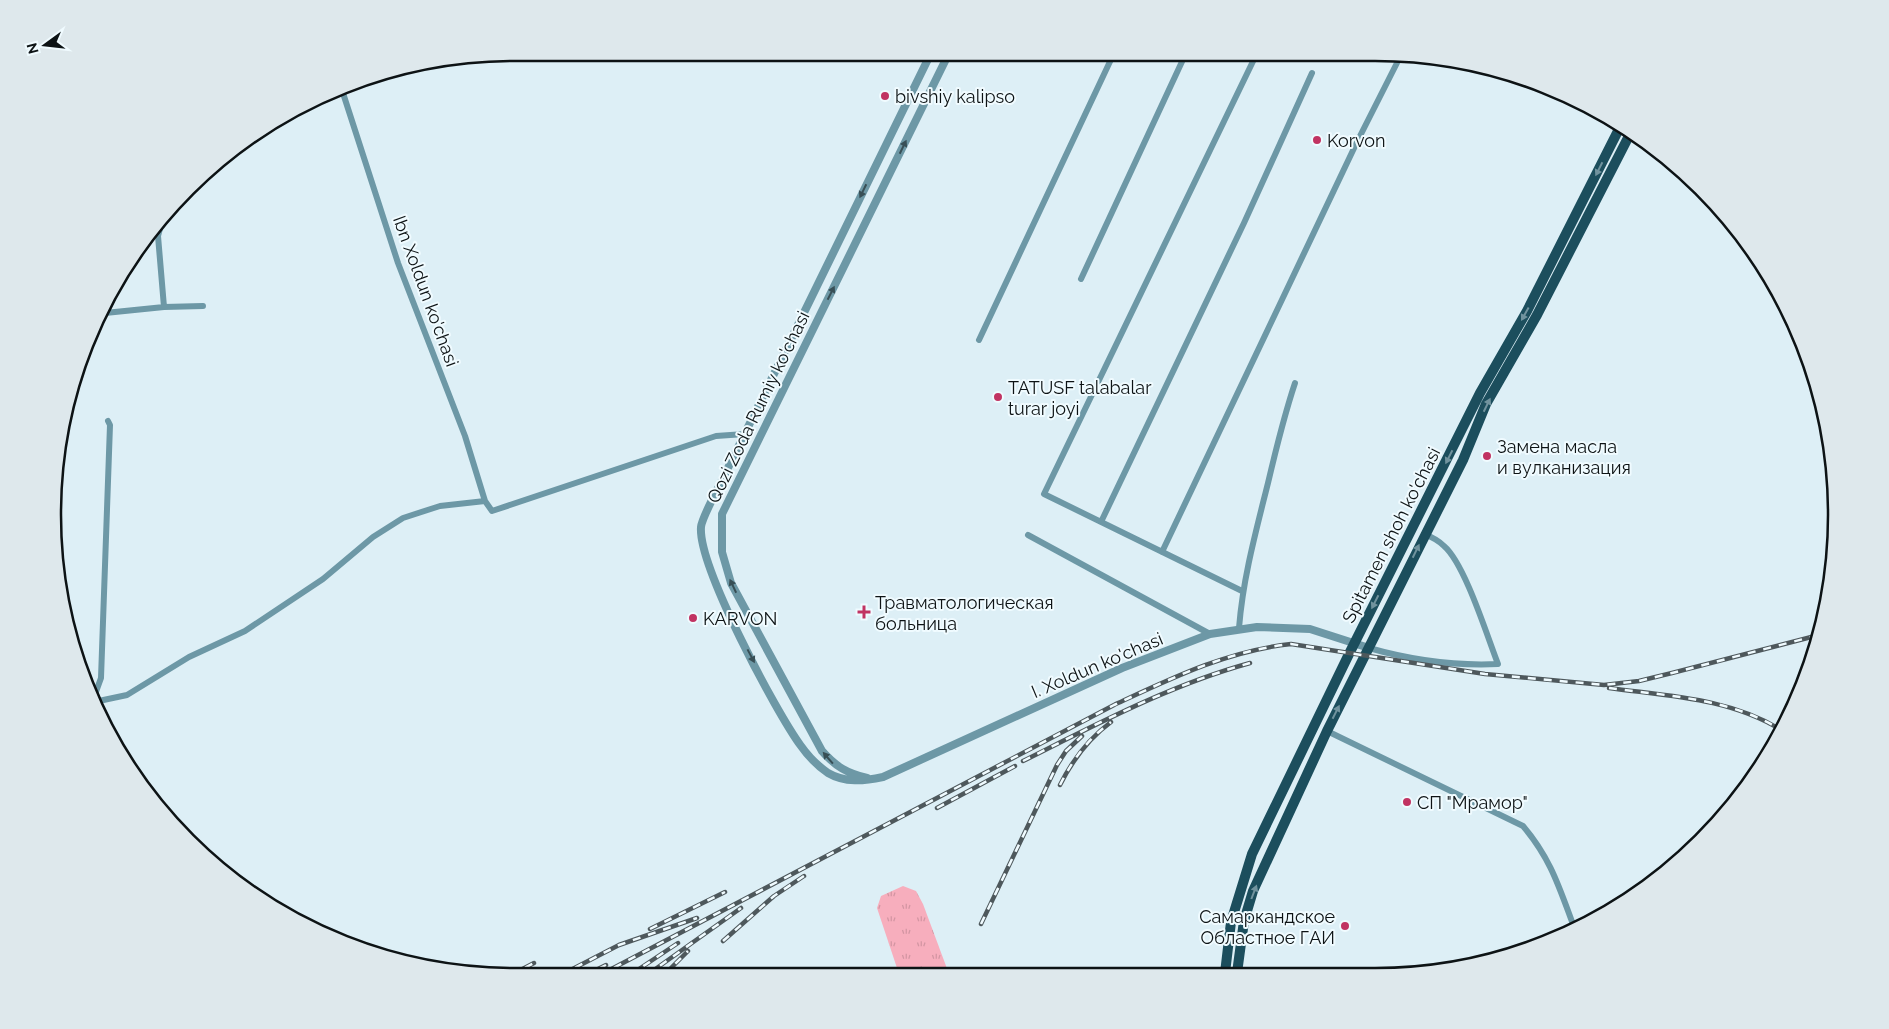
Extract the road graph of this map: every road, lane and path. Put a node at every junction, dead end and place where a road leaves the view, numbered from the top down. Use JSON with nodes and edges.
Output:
{"nodes":[{"id":1,"x":928,"y":61,"type":"edge"},
{"id":2,"x":945,"y":61,"type":"edge"},
{"id":3,"x":1110,"y":61,"type":"edge"},
{"id":4,"x":1182,"y":61,"type":"edge"},
{"id":5,"x":1254,"y":61,"type":"edge"},
{"id":6,"x":1398,"y":62,"type":"edge"},
{"id":7,"x":1312,"y":73,"type":"dead end"},
{"id":8,"x":344,"y":95,"type":"edge"},
{"id":9,"x":1617,"y":132,"type":"edge"},
{"id":10,"x":1627,"y":139,"type":"edge"},
{"id":11,"x":158,"y":235,"type":"edge"},
{"id":12,"x":1081,"y":279,"type":"dead end"},
{"id":13,"x":203,"y":306,"type":"dead end"},
{"id":14,"x":164,"y":307,"type":"junction"},
{"id":15,"x":109,"y":313,"type":"edge"},
{"id":16,"x":979,"y":340,"type":"dead end"},
{"id":17,"x":1295,"y":383,"type":"dead end"},
{"id":18,"x":108,"y":421,"type":"dead end"},
{"id":19,"x":745,"y":434,"type":"junction"},
{"id":20,"x":485,"y":501,"type":"junction"},
{"id":21,"x":1101,"y":522,"type":"junction"},
{"id":22,"x":1424,"y":534,"type":"junction"},
{"id":23,"x":1028,"y":535,"type":"dead end"},
{"id":24,"x":1162,"y":552,"type":"junction"},
{"id":25,"x":1242,"y":590,"type":"junction"},
{"id":26,"x":1239,"y":628,"type":"junction"},
{"id":27,"x":1210,"y":634,"type":"junction"},
{"id":28,"x":1354,"y":642,"type":"junction"},
{"id":29,"x":1369,"y":648,"type":"junction"},
{"id":30,"x":97,"y":691,"type":"edge"},
{"id":31,"x":101,"y":700,"type":"edge"},
{"id":32,"x":1327,"y":731,"type":"junction"},
{"id":33,"x":871,"y":779,"type":"junction"},
{"id":34,"x":846,"y":780,"type":"joint"},
{"id":35,"x":1572,"y":922,"type":"edge"},
{"id":36,"x":1226,"y":968,"type":"edge"},
{"id":37,"x":1238,"y":968,"type":"edge"}],
"edges":[{"from":1,"to":19,"type":"street","name":"Qozi Zoda Rumiy ko'chasi","one_way":true},
{"from":33,"to":2,"type":"street","name":"Qozi Zoda Rumiy ko'chasi","one_way":true},
{"from":3,"to":16,"type":"street"},
{"from":4,"to":12,"type":"street"},
{"from":5,"to":21,"type":"street"},
{"from":6,"to":24,"type":"street"},
{"from":7,"to":21,"type":"street"},
{"from":8,"to":20,"type":"street","name":"Ibn Xoldun ko'chasi"},
{"from":9,"to":28,"type":"main road","name":"Spitamen shoh ko'chasi","one_way":true},
{"from":22,"to":10,"type":"main road","name":"Spitamen shoh ko'chasi","one_way":true},
{"from":11,"to":14,"type":"street"},
{"from":13,"to":14,"type":"street"},
{"from":14,"to":15,"type":"street"},
{"from":17,"to":25,"type":"street"},
{"from":18,"to":30,"type":"street"},
{"from":19,"to":20,"type":"street"},
{"from":19,"to":34,"type":"street","name":"Qozi Zoda Rumiy ko'chasi","one_way":true},
{"from":20,"to":31,"type":"street"},
{"from":21,"to":24,"type":"street"},
{"from":29,"to":22,"type":"main road","name":"Spitamen shoh ko'chasi","one_way":true},
{"from":22,"to":29,"type":"street"},
{"from":23,"to":27,"type":"street"},
{"from":24,"to":25,"type":"street"},
{"from":25,"to":26,"type":"street"},
{"from":26,"to":27,"type":"street","name":"I. Xoldun ko'chasi"},
{"from":26,"to":28,"type":"street","name":"I. Xoldun ko'chasi"},
{"from":27,"to":33,"type":"street","name":"I. Xoldun ko'chasi"},
{"from":28,"to":29,"type":"street","name":"I. Xoldun ko'chasi"},
{"from":28,"to":36,"type":"main road","name":"Spitamen shoh ko'chasi"},
{"from":32,"to":29,"type":"main road","name":"Spitamen shoh ko'chasi","one_way":true},
{"from":32,"to":35,"type":"street"},
{"from":37,"to":32,"type":"main road","name":"Spitamen shoh ko'chasi","one_way":true},
{"from":33,"to":34,"type":"street","name":"I. Xoldun ko'chasi"}]}
